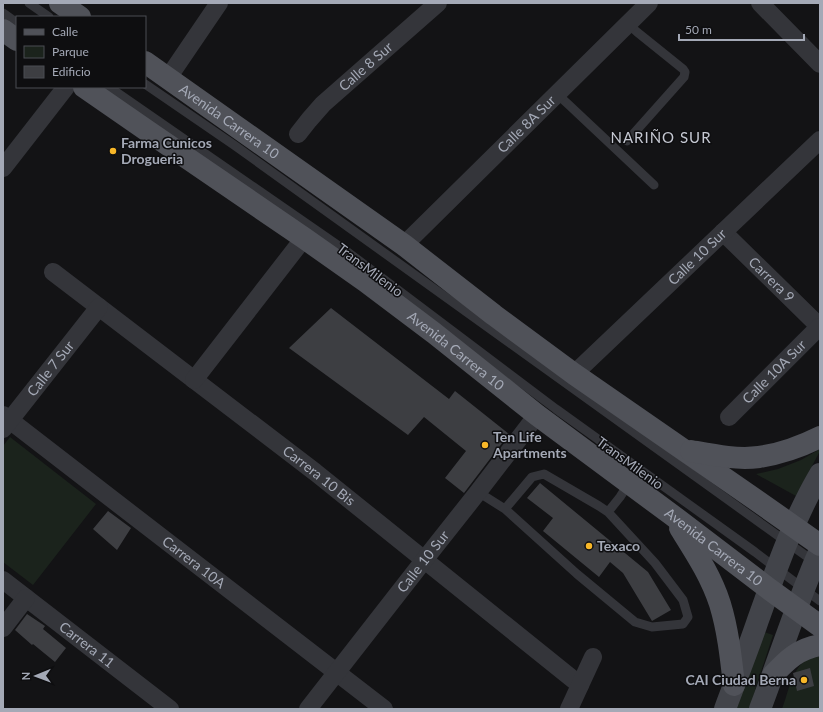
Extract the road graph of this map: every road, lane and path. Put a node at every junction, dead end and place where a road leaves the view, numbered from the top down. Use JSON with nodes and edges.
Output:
{"nodes":[{"id":1,"x":29,"y":3,"type":"edge"},
{"id":2,"x":60,"y":3,"type":"edge"},
{"id":3,"x":219,"y":3,"type":"edge"},
{"id":4,"x":438,"y":3,"type":"edge"},
{"id":5,"x":649,"y":3,"type":"edge"},
{"id":6,"x":760,"y":3,"type":"edge"},
{"id":7,"x":3,"y":13,"type":"edge"},
{"id":8,"x":48,"y":16,"type":"edge"},
{"id":9,"x":79,"y":16,"type":"edge"},
{"id":10,"x":16,"y":22,"type":"edge"},
{"id":11,"x":628,"y":24,"type":"junction"},
{"id":12,"x":3,"y":30,"type":"edge"},
{"id":13,"x":16,"y":39,"type":"edge"},
{"id":14,"x":146,"y":63,"type":"edge"},
{"id":15,"x":820,"y":64,"type":"edge"},
{"id":16,"x":168,"y":78,"type":"junction"},
{"id":17,"x":146,"y":85,"type":"edge"},
{"id":18,"x":65,"y":88,"type":"edge"},
{"id":19,"x":85,"y":88,"type":"edge"},
{"id":20,"x":110,"y":88,"type":"edge"},
{"id":21,"x":557,"y":94,"type":"junction"},
{"id":22,"x":298,"y":134,"type":"dead end"},
{"id":23,"x":820,"y":140,"type":"edge"},
{"id":24,"x":627,"y":141,"type":"dead end"},
{"id":25,"x":3,"y":168,"type":"edge"},
{"id":26,"x":654,"y":185,"type":"dead end"},
{"id":27,"x":724,"y":232,"type":"junction"},
{"id":28,"x":304,"y":238,"type":"junction"},
{"id":29,"x":404,"y":245,"type":"junction"},
{"id":30,"x":53,"y":272,"type":"dead end"},
{"id":31,"x":99,"y":308,"type":"junction"},
{"id":32,"x":820,"y":327,"type":"edge"},
{"id":33,"x":574,"y":374,"type":"junction"},
{"id":34,"x":194,"y":380,"type":"junction"},
{"id":35,"x":537,"y":415,"type":"junction"},
{"id":36,"x":729,"y":417,"type":"dead end"},
{"id":37,"x":5,"y":421,"type":"edge"},
{"id":38,"x":820,"y":437,"type":"edge"},
{"id":39,"x":684,"y":450,"type":"junction"},
{"id":40,"x":820,"y":474,"type":"edge"},
{"id":41,"x":629,"y":483,"type":"junction"},
{"id":42,"x":478,"y":492,"type":"junction"},
{"id":43,"x":505,"y":509,"type":"junction"},
{"id":44,"x":608,"y":512,"type":"junction"},
{"id":45,"x":672,"y":515,"type":"junction"},
{"id":46,"x":790,"y":534,"type":"junction"},
{"id":47,"x":819,"y":556,"type":"edge"},
{"id":48,"x":425,"y":559,"type":"junction"},
{"id":49,"x":776,"y":568,"type":"junction"},
{"id":50,"x":3,"y":580,"type":"edge"},
{"id":51,"x":769,"y":589,"type":"junction"},
{"id":52,"x":812,"y":595,"type":"edge"},
{"id":53,"x":26,"y":598,"type":"junction"},
{"id":54,"x":796,"y":609,"type":"junction"},
{"id":55,"x":820,"y":626,"type":"edge"},
{"id":56,"x":3,"y":628,"type":"edge"},
{"id":57,"x":820,"y":645,"type":"edge"},
{"id":58,"x":593,"y":657,"type":"dead end"},
{"id":59,"x":337,"y":672,"type":"junction"},
{"id":60,"x":773,"y":675,"type":"junction"},
{"id":61,"x":580,"y":685,"type":"junction"},
{"id":62,"x":734,"y":685,"type":"junction"},
{"id":63,"x":170,"y":709,"type":"edge"},
{"id":64,"x":308,"y":709,"type":"edge"},
{"id":65,"x":384,"y":709,"type":"edge"},
{"id":66,"x":568,"y":709,"type":"edge"},
{"id":67,"x":725,"y":709,"type":"edge"},
{"id":68,"x":760,"y":709,"type":"edge"}],
"edges":[{"from":1,"to":8,"type":"lane"},
{"from":2,"to":9,"type":"main road"},
{"from":3,"to":16,"type":"street"},
{"from":4,"to":22,"type":"street","name":"Calle 8 Sur"},
{"from":5,"to":11,"type":"street","name":"Calle 8A Sur"},
{"from":6,"to":15,"type":"street"},
{"from":7,"to":10,"type":"lane"},
{"from":11,"to":21,"type":"street","name":"Calle 8A Sur"},
{"from":11,"to":24,"type":"lane"},
{"from":12,"to":13,"type":"main road"},
{"from":14,"to":16,"type":"main road","name":"Avenida Carrera 10"},
{"from":16,"to":29,"type":"main road","name":"Avenida Carrera 10"},
{"from":17,"to":46,"type":"lane","name":"TransMilenio"},
{"from":18,"to":25,"type":"street"},
{"from":19,"to":28,"type":"main road","name":"Avenida Carrera 10"},
{"from":20,"to":49,"type":"lane","name":"TransMilenio"},
{"from":21,"to":26,"type":"lane"},
{"from":21,"to":29,"type":"street","name":"Calle 8A Sur"},
{"from":23,"to":27,"type":"street","name":"Calle 10 Sur"},
{"from":27,"to":32,"type":"street","name":"Carrera 9"},
{"from":27,"to":33,"type":"street","name":"Calle 10 Sur"},
{"from":28,"to":34,"type":"street"},
{"from":28,"to":35,"type":"main road","name":"Avenida Carrera 10"},
{"from":29,"to":33,"type":"main road","name":"Avenida Carrera 10"},
{"from":30,"to":31,"type":"street","name":"Carrera 10 Bis"},
{"from":31,"to":34,"type":"street","name":"Carrera 10 Bis"},
{"from":31,"to":37,"type":"street","name":"Calle 7 Sur"},
{"from":32,"to":36,"type":"street","name":"Calle 10A Sur"},
{"from":33,"to":39,"type":"main road","name":"Avenida Carrera 10"},
{"from":34,"to":48,"type":"street","name":"Carrera 10 Bis"},
{"from":35,"to":41,"type":"main road","name":"Avenida Carrera 10"},
{"from":35,"to":42,"type":"street","name":"Calle 10 Sur"},
{"from":37,"to":59,"type":"street","name":"Carrera 10A"},
{"from":38,"to":39,"type":"main road"},
{"from":39,"to":46,"type":"main road","name":"Avenida Carrera 10"},
{"from":40,"to":46,"type":"main road"},
{"from":41,"to":44,"type":"lane"},
{"from":41,"to":45,"type":"main road","name":"Avenida Carrera 10"},
{"from":42,"to":43,"type":"lane"},
{"from":42,"to":48,"type":"street","name":"Calle 10 Sur"},
{"from":43,"to":44,"type":"lane"},
{"from":43,"to":44,"type":"lane"},
{"from":45,"to":51,"type":"main road","name":"Avenida Carrera 10"},
{"from":45,"to":62,"type":"main road"},
{"from":46,"to":47,"type":"main road","name":"Avenida Carrera 10"},
{"from":46,"to":49,"type":"main road"},
{"from":47,"to":52,"type":"main road"},
{"from":48,"to":59,"type":"street","name":"Calle 10 Sur"},
{"from":48,"to":61,"type":"street","name":"Carrera 10 Bis"},
{"from":49,"to":51,"type":"main road"},
{"from":49,"to":52,"type":"lane","name":"TransMilenio"},
{"from":50,"to":53,"type":"street","name":"Carrera 11"},
{"from":51,"to":54,"type":"main road","name":"Avenida Carrera 10"},
{"from":51,"to":62,"type":"main road"},
{"from":52,"to":54,"type":"main road"},
{"from":53,"to":56,"type":"street"},
{"from":53,"to":63,"type":"street","name":"Carrera 11"},
{"from":54,"to":55,"type":"main road","name":"Avenida Carrera 10"},
{"from":54,"to":60,"type":"main road"},
{"from":57,"to":60,"type":"main road"},
{"from":58,"to":61,"type":"street"},
{"from":59,"to":64,"type":"street","name":"Calle 10 Sur"},
{"from":59,"to":65,"type":"street","name":"Carrera 10A"},
{"from":60,"to":68,"type":"main road"},
{"from":61,"to":66,"type":"street"},
{"from":62,"to":67,"type":"main road"}]}
